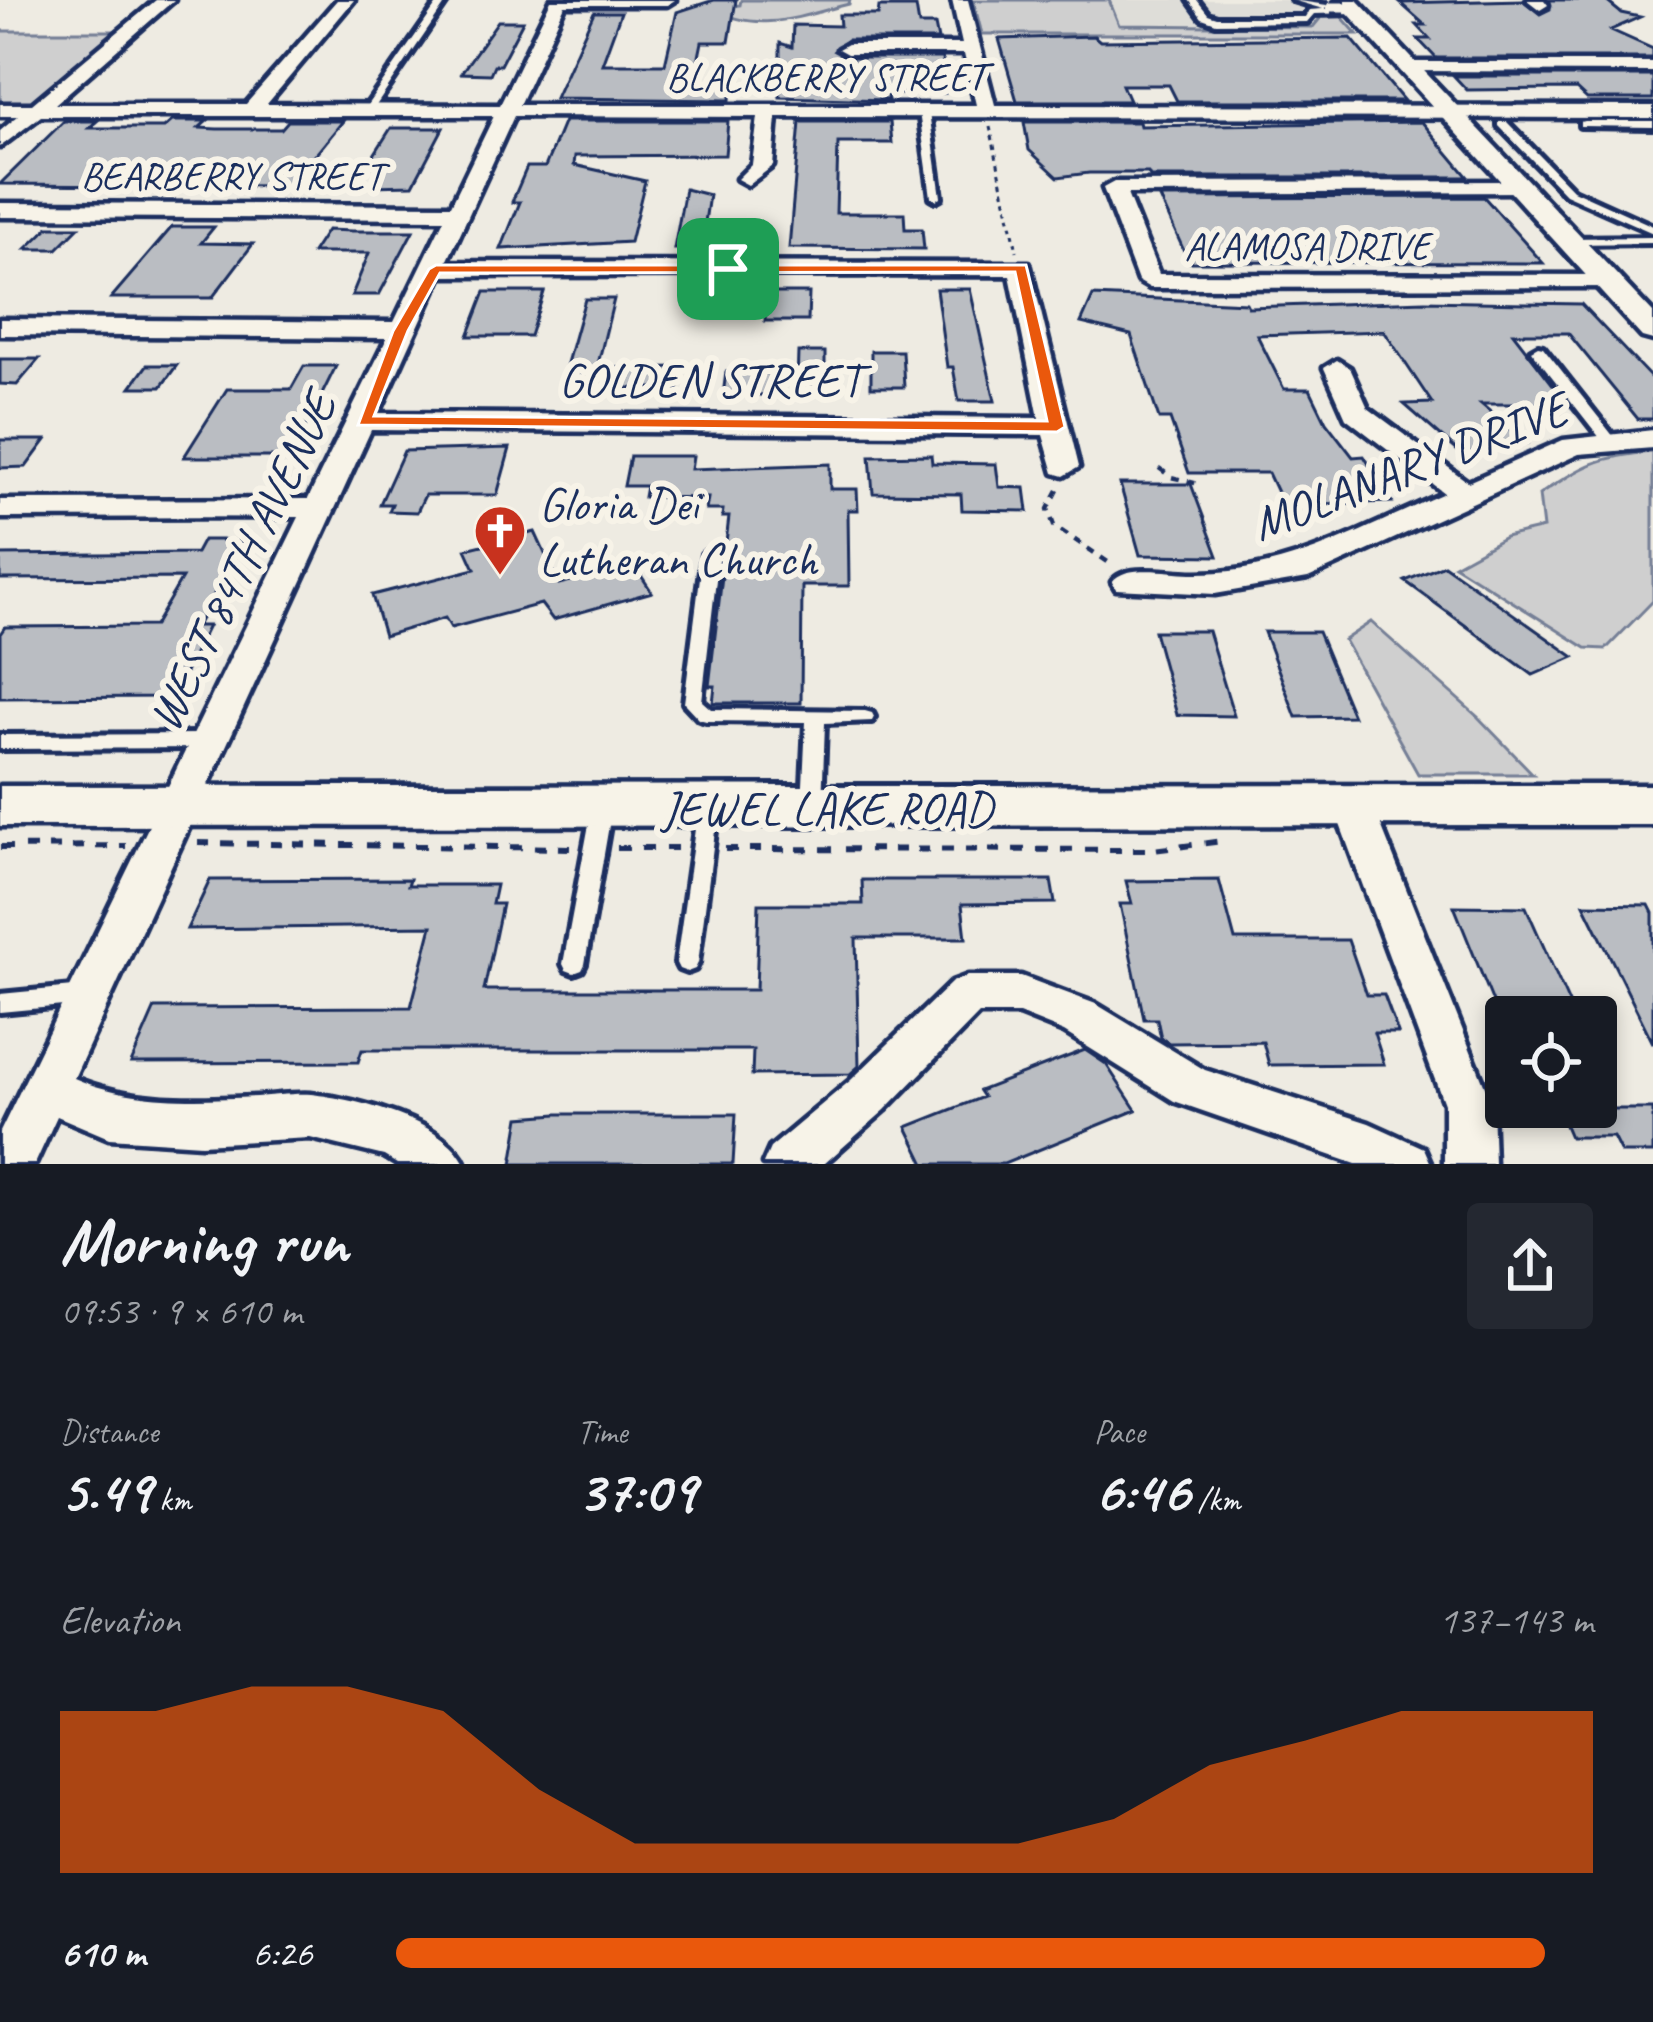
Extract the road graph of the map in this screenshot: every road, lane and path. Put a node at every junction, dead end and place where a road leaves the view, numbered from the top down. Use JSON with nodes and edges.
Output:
{"nodes":[{"id":1,"x":166,"y":0,"type":"edge"},
{"id":2,"x":346,"y":0,"type":"edge"},
{"id":3,"x":444,"y":0,"type":"edge"},
{"id":4,"x":559,"y":0,"type":"edge"},
{"id":5,"x":667,"y":0,"type":"edge"},
{"id":6,"x":960,"y":0,"type":"edge"},
{"id":7,"x":1193,"y":0,"type":"edge"},
{"id":8,"x":1296,"y":0,"type":"edge"},
{"id":9,"x":1346,"y":6,"type":"edge"},
{"id":10,"x":847,"y":49,"type":"dead end"},
{"id":11,"x":973,"y":49,"type":"junction"},
{"id":12,"x":1407,"y":67,"type":"junction"},
{"id":13,"x":1653,"y":67,"type":"edge"},
{"id":14,"x":0,"y":110,"type":"edge"},
{"id":15,"x":35,"y":110,"type":"junction"},
{"id":16,"x":252,"y":110,"type":"junction"},
{"id":17,"x":368,"y":111,"type":"junction"},
{"id":18,"x":987,"y":111,"type":"junction"},
{"id":19,"x":504,"y":112,"type":"junction"},
{"id":20,"x":768,"y":112,"type":"junction"},
{"id":21,"x":924,"y":112,"type":"junction"},
{"id":22,"x":1449,"y":112,"type":"junction"},
{"id":23,"x":1653,"y":112,"type":"edge"},
{"id":24,"x":1503,"y":124,"type":"dead end"},
{"id":25,"x":1584,"y":124,"type":"dead end"},
{"id":26,"x":1653,"y":124,"type":"edge"},
{"id":27,"x":0,"y":141,"type":"edge"},
{"id":28,"x":1477,"y":143,"type":"junction"},
{"id":29,"x":1521,"y":143,"type":"junction"},
{"id":30,"x":748,"y":178,"type":"dead end"},
{"id":31,"x":1518,"y":187,"type":"junction"},
{"id":32,"x":936,"y":197,"type":"dead end"},
{"id":33,"x":0,"y":210,"type":"edge"},
{"id":34,"x":463,"y":212,"type":"junction"},
{"id":35,"x":1653,"y":230,"type":"edge"},
{"id":36,"x":1653,"y":240,"type":"edge"},
{"id":37,"x":1568,"y":241,"type":"junction"},
{"id":38,"x":1021,"y":268,"type":"junction"},
{"id":39,"x":436,"y":269,"type":"junction"},
{"id":40,"x":1607,"y":282,"type":"junction"},
{"id":41,"x":0,"y":327,"type":"edge"},
{"id":42,"x":1653,"y":330,"type":"edge"},
{"id":43,"x":401,"y":331,"type":"junction"},
{"id":44,"x":1538,"y":350,"type":"dead end"},
{"id":45,"x":1337,"y":368,"type":"dead end"},
{"id":46,"x":364,"y":421,"type":"junction"},
{"id":47,"x":1057,"y":427,"type":"junction"},
{"id":48,"x":1610,"y":440,"type":"junction"},
{"id":49,"x":1653,"y":440,"type":"edge"},
{"id":50,"x":1064,"y":467,"type":"joint"},
{"id":51,"x":1159,"y":468,"type":"dead end"},
{"id":52,"x":1198,"y":484,"type":"dead end"},
{"id":53,"x":1466,"y":495,"type":"junction"},
{"id":54,"x":323,"y":508,"type":"junction"},
{"id":55,"x":0,"y":509,"type":"edge"},
{"id":56,"x":711,"y":554,"type":"dead end"},
{"id":57,"x":1128,"y":583,"type":"joint"},
{"id":58,"x":815,"y":716,"type":"junction"},
{"id":59,"x":865,"y":717,"type":"dead end"},
{"id":60,"x":208,"y":741,"type":"junction"},
{"id":61,"x":0,"y":742,"type":"edge"},
{"id":62,"x":0,"y":806,"type":"edge"},
{"id":63,"x":1653,"y":806,"type":"edge"},
{"id":64,"x":812,"y":807,"type":"junction"},
{"id":65,"x":1354,"y":808,"type":"junction"},
{"id":66,"x":168,"y":826,"type":"junction"},
{"id":67,"x":599,"y":827,"type":"junction"},
{"id":68,"x":705,"y":828,"type":"junction"},
{"id":69,"x":1224,"y":841,"type":"dead end"},
{"id":70,"x":0,"y":847,"type":"edge"},
{"id":71,"x":687,"y":963,"type":"dead end"},
{"id":72,"x":574,"y":964,"type":"dead end"},
{"id":73,"x":91,"y":994,"type":"junction"},
{"id":74,"x":0,"y":1003,"type":"edge"},
{"id":75,"x":46,"y":1088,"type":"junction"},
{"id":76,"x":10,"y":1164,"type":"edge"},
{"id":77,"x":440,"y":1164,"type":"edge"},
{"id":78,"x":788,"y":1164,"type":"edge"},
{"id":79,"x":1406,"y":1164,"type":"edge"},
{"id":80,"x":1469,"y":1164,"type":"edge"}],
"edges":[{"from":1,"to":15,"type":"street"},
{"from":2,"to":16,"type":"street"},
{"from":3,"to":17,"type":"lane"},
{"from":4,"to":5,"type":"street"},
{"from":4,"to":19,"type":"street","name":"WEST 84TH AVENUE"},
{"from":6,"to":11,"type":"street"},
{"from":7,"to":9,"type":"lane"},
{"from":8,"to":9,"type":"lane"},
{"from":9,"to":12,"type":"street"},
{"from":10,"to":11,"type":"street"},
{"from":11,"to":18,"type":"street"},
{"from":12,"to":13,"type":"street"},
{"from":12,"to":22,"type":"street"},
{"from":14,"to":15,"type":"street","name":"BLACKBERRY STREET"},
{"from":15,"to":16,"type":"street","name":"BLACKBERRY STREET"},
{"from":15,"to":27,"type":"street"},
{"from":16,"to":17,"type":"street","name":"BLACKBERRY STREET"},
{"from":17,"to":19,"type":"street","name":"BLACKBERRY STREET"},
{"from":18,"to":21,"type":"street","name":"BLACKBERRY STREET"},
{"from":18,"to":22,"type":"street","name":"BLACKBERRY STREET"},
{"from":18,"to":38,"type":"path"},
{"from":19,"to":20,"type":"street","name":"BLACKBERRY STREET"},
{"from":19,"to":34,"type":"street","name":"WEST 84TH AVENUE"},
{"from":20,"to":21,"type":"street","name":"BLACKBERRY STREET"},
{"from":20,"to":30,"type":"street"},
{"from":21,"to":32,"type":"lane"},
{"from":22,"to":23,"type":"street","name":"BLACKBERRY STREET"},
{"from":22,"to":28,"type":"street"},
{"from":24,"to":29,"type":"lane"},
{"from":25,"to":26,"type":"lane"},
{"from":28,"to":29,"type":"lane"},
{"from":28,"to":31,"type":"street"},
{"from":29,"to":35,"type":"lane"},
{"from":31,"to":37,"type":"street"},
{"from":31,"to":40,"type":"street","name":"ALAMOSA DRIVE"},
{"from":33,"to":34,"type":"street","name":"BEARBERRY STREET"},
{"from":34,"to":39,"type":"street","name":"WEST 84TH AVENUE"},
{"from":36,"to":37,"type":"lane"},
{"from":37,"to":40,"type":"street"},
{"from":38,"to":39,"type":"street"},
{"from":38,"to":47,"type":"street"},
{"from":39,"to":43,"type":"street","name":"WEST 84TH AVENUE"},
{"from":40,"to":42,"type":"street"},
{"from":41,"to":43,"type":"street"},
{"from":43,"to":46,"type":"street","name":"WEST 84TH AVENUE"},
{"from":44,"to":48,"type":"lane"},
{"from":45,"to":53,"type":"street"},
{"from":46,"to":47,"type":"street","name":"GOLDEN STREET"},
{"from":46,"to":54,"type":"street","name":"WEST 84TH AVENUE"},
{"from":47,"to":50,"type":"street"},
{"from":48,"to":49,"type":"street","name":"MOLANARY DRIVE"},
{"from":48,"to":53,"type":"street","name":"MOLANARY DRIVE"},
{"from":50,"to":57,"type":"path"},
{"from":51,"to":52,"type":"path"},
{"from":53,"to":57,"type":"street","name":"MOLANARY DRIVE"},
{"from":54,"to":55,"type":"street"},
{"from":54,"to":60,"type":"street","name":"WEST 84TH AVENUE"},
{"from":56,"to":58,"type":"lane"},
{"from":58,"to":59,"type":"lane"},
{"from":58,"to":64,"type":"lane"},
{"from":60,"to":61,"type":"lane"},
{"from":60,"to":66,"type":"street","name":"WEST 84TH AVENUE"},
{"from":62,"to":66,"type":"main road","name":"JEWEL LAKE ROAD"},
{"from":63,"to":65,"type":"main road","name":"JEWEL LAKE ROAD"},
{"from":64,"to":65,"type":"main road","name":"JEWEL LAKE ROAD"},
{"from":64,"to":68,"type":"main road","name":"JEWEL LAKE ROAD"},
{"from":65,"to":80,"type":"street"},
{"from":66,"to":67,"type":"main road","name":"JEWEL LAKE ROAD"},
{"from":66,"to":67,"type":"path"},
{"from":66,"to":70,"type":"path"},
{"from":66,"to":73,"type":"street","name":"WEST 84TH AVENUE"},
{"from":67,"to":68,"type":"main road","name":"JEWEL LAKE ROAD"},
{"from":67,"to":68,"type":"path"},
{"from":67,"to":72,"type":"lane"},
{"from":68,"to":69,"type":"path"},
{"from":68,"to":71,"type":"lane"},
{"from":73,"to":74,"type":"lane"},
{"from":73,"to":75,"type":"street","name":"WEST 84TH AVENUE"},
{"from":75,"to":76,"type":"street","name":"WEST 84TH AVENUE"},
{"from":75,"to":77,"type":"street"},
{"from":78,"to":79,"type":"street"}]}
